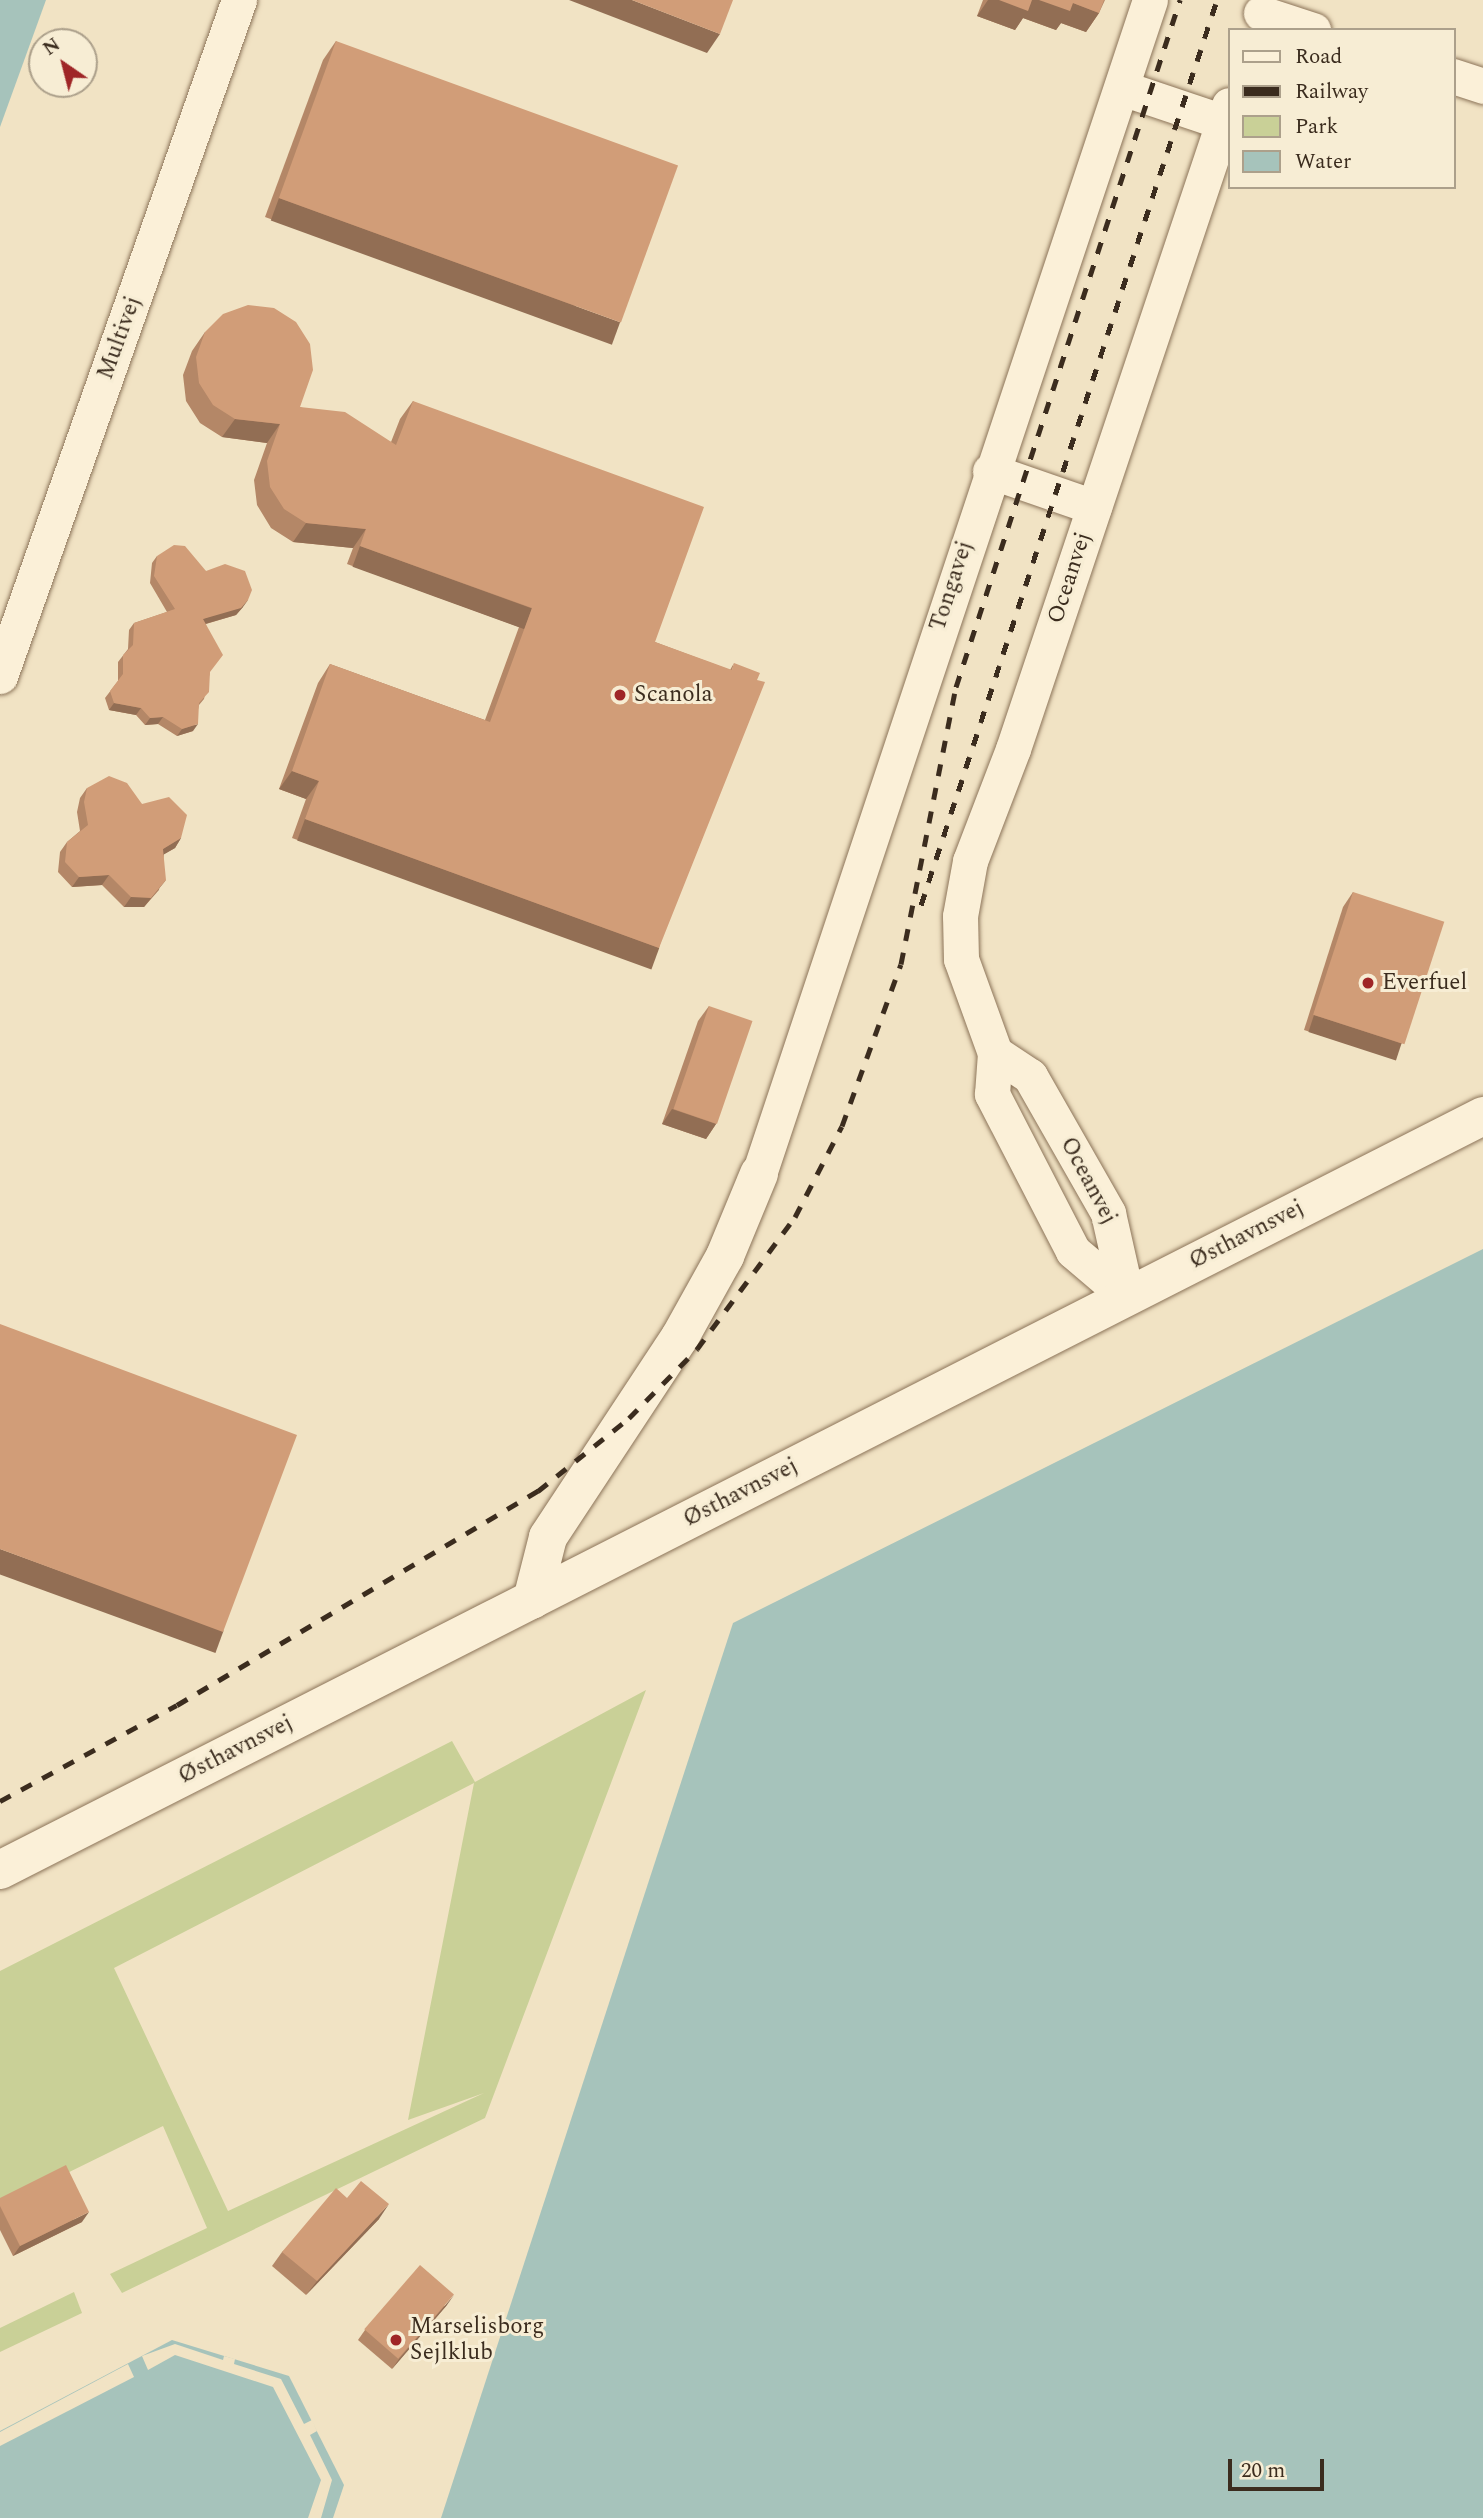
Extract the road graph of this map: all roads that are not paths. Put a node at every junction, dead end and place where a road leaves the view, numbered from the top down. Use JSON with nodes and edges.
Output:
{"nodes":[{"id":1,"x":239,"y":0,"type":"edge"},
{"id":2,"x":1150,"y":0,"type":"edge"},
{"id":3,"x":1260,"y":14,"type":"edge"},
{"id":4,"x":1306,"y":28,"type":"edge"},
{"id":5,"x":1455,"y":77,"type":"edge"},
{"id":6,"x":1483,"y":86,"type":"edge"},
{"id":7,"x":1122,"y":88,"type":"junction"},
{"id":8,"x":1226,"y":113,"type":"edge"},
{"id":9,"x":990,"y":471,"type":"junction"},
{"id":10,"x":1094,"y":507,"type":"junction"},
{"id":11,"x":0,"y":676,"type":"edge"},
{"id":12,"x":995,"y":1053,"type":"junction"},
{"id":13,"x":1483,"y":1116,"type":"edge"},
{"id":14,"x":759,"y":1174,"type":"joint"},
{"id":15,"x":1127,"y":1297,"type":"junction"},
{"id":16,"x":531,"y":1600,"type":"junction"},
{"id":17,"x":0,"y":1870,"type":"edge"}],
"edges":[{"from":1,"to":11,"type":"street","name":"Multivej"},
{"from":2,"to":7,"type":"street","name":"Tongavej"},
{"from":3,"to":4,"type":"street"},
{"from":5,"to":6,"type":"street"},
{"from":7,"to":8,"type":"street"},
{"from":7,"to":9,"type":"street","name":"Tongavej"},
{"from":8,"to":10,"type":"street","name":"Oceanvej"},
{"from":9,"to":10,"type":"street"},
{"from":9,"to":14,"type":"street","name":"Tongavej"},
{"from":10,"to":12,"type":"street","name":"Oceanvej"},
{"from":12,"to":15,"type":"street","name":"Oceanvej"},
{"from":12,"to":15,"type":"street","name":"Oceanvej"},
{"from":13,"to":15,"type":"street","name":"Østhavnsvej"},
{"from":14,"to":16,"type":"street"},
{"from":15,"to":16,"type":"street","name":"Østhavnsvej"},
{"from":16,"to":17,"type":"street","name":"Østhavnsvej"}]}
